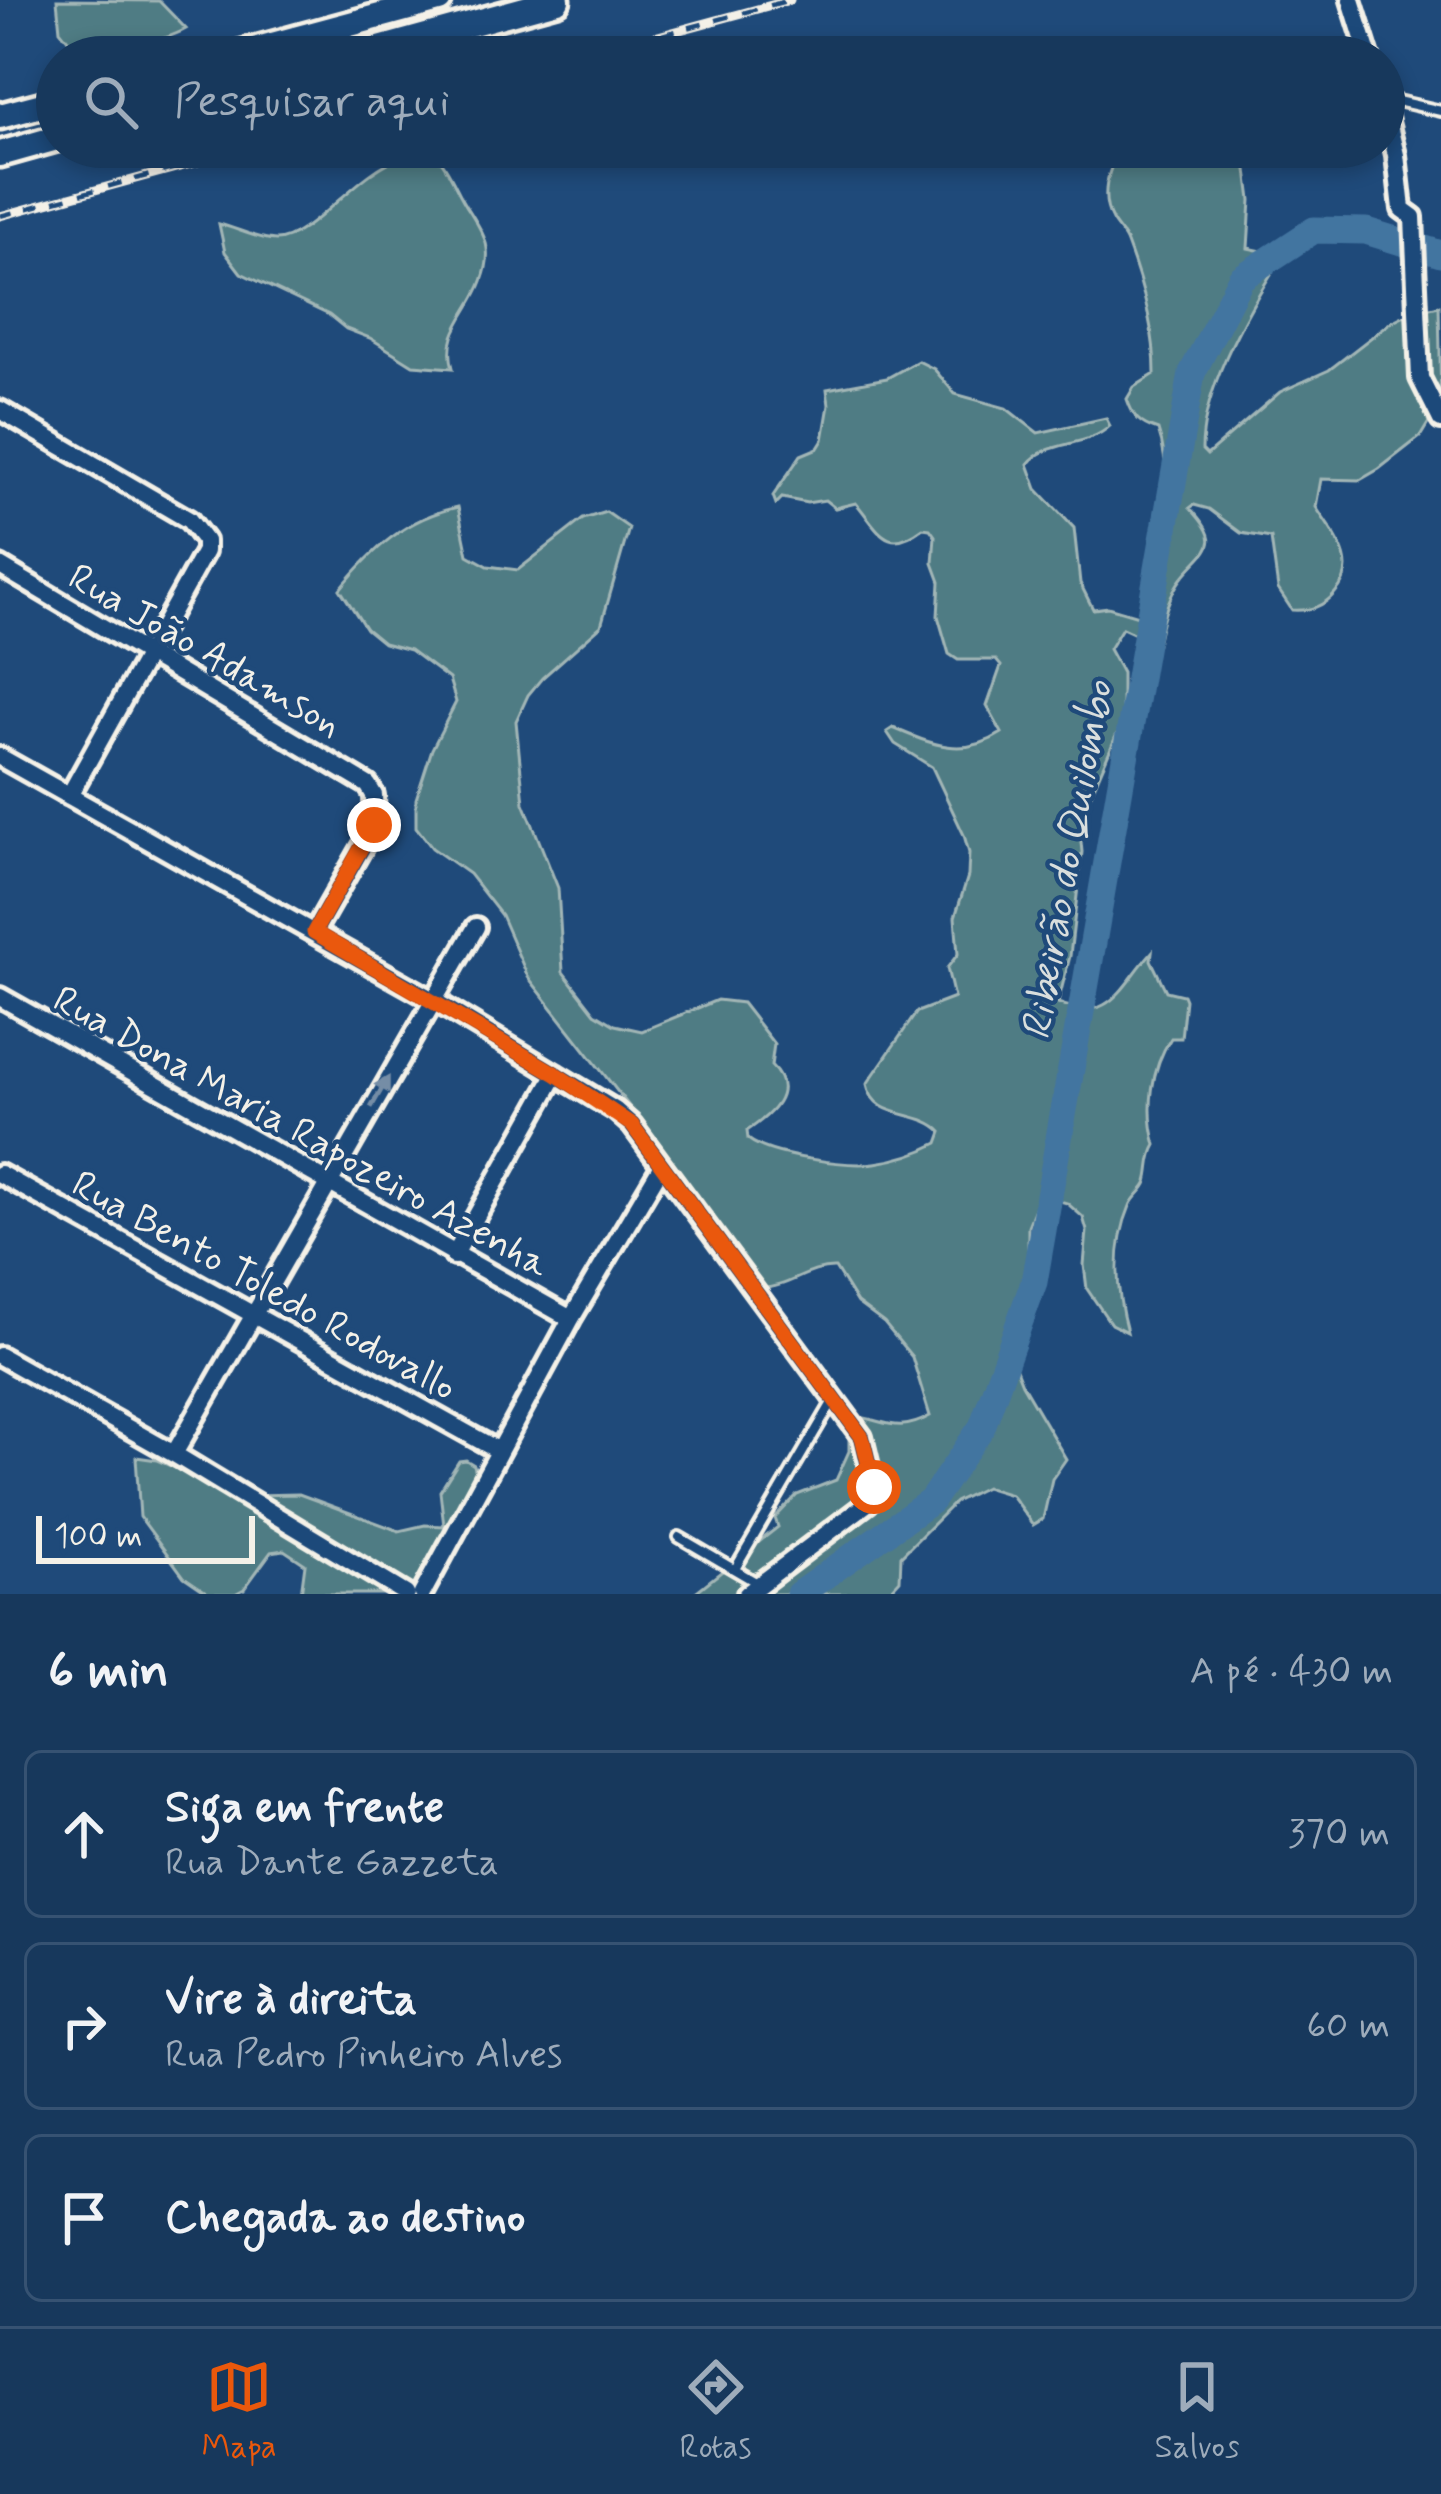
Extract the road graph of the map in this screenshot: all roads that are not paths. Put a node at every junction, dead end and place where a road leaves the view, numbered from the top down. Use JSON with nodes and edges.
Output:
{"nodes":[{"id":1,"x":439,"y":0,"type":"edge"},
{"id":2,"x":557,"y":0,"type":"edge"},
{"id":3,"x":1351,"y":0,"type":"edge"},
{"id":4,"x":306,"y":36,"type":"edge"},
{"id":5,"x":426,"y":36,"type":"edge"},
{"id":6,"x":1362,"y":36,"type":"edge"},
{"id":7,"x":1405,"y":105,"type":"edge"},
{"id":8,"x":36,"y":107,"type":"edge"},
{"id":9,"x":1441,"y":111,"type":"edge"},
{"id":10,"x":0,"y":116,"type":"edge"},
{"id":11,"x":36,"y":144,"type":"edge"},
{"id":12,"x":0,"y":154,"type":"edge"},
{"id":13,"x":1398,"y":168,"type":"edge"},
{"id":14,"x":0,"y":410,"type":"edge"},
{"id":15,"x":1441,"y":420,"type":"edge"},
{"id":16,"x":0,"y":566,"type":"edge"},
{"id":17,"x":149,"y":653,"type":"junction"},
{"id":18,"x":0,"y":757,"type":"edge"},
{"id":19,"x":69,"y":796,"type":"junction"},
{"id":20,"x":476,"y":927,"type":"dead end"},
{"id":21,"x":314,"y":932,"type":"junction"},
{"id":22,"x":0,"y":997,"type":"edge"},
{"id":23,"x":434,"y":1000,"type":"junction"},
{"id":24,"x":556,"y":1074,"type":"junction"},
{"id":25,"x":661,"y":1168,"type":"junction"},
{"id":26,"x":0,"y":1174,"type":"edge"},
{"id":27,"x":327,"y":1183,"type":"junction"},
{"id":28,"x":454,"y":1256,"type":"junction"},
{"id":29,"x":251,"y":1315,"type":"junction"},
{"id":30,"x":571,"y":1319,"type":"junction"},
{"id":31,"x":0,"y":1356,"type":"edge"},
{"id":32,"x":834,"y":1400,"type":"junction"},
{"id":33,"x":499,"y":1450,"type":"junction"},
{"id":34,"x":174,"y":1454,"type":"junction"},
{"id":35,"x":679,"y":1538,"type":"dead end"},
{"id":36,"x":735,"y":1569,"type":"junction"},
{"id":37,"x":754,"y":1589,"type":"edge"},
{"id":38,"x":406,"y":1594,"type":"edge"},
{"id":39,"x":422,"y":1594,"type":"edge"}],
"edges":[{"from":1,"to":4,"type":"main road"},
{"from":2,"to":5,"type":"main road"},
{"from":3,"to":6,"type":"street"},
{"from":7,"to":9,"type":"lane"},
{"from":8,"to":10,"type":"main road"},
{"from":11,"to":12,"type":"main road"},
{"from":13,"to":15,"type":"street"},
{"from":14,"to":17,"type":"street"},
{"from":16,"to":17,"type":"street","name":"Rua João Adamson"},
{"from":17,"to":19,"type":"street"},
{"from":17,"to":21,"type":"street","name":"Rua João Adamson"},
{"from":18,"to":19,"type":"street"},
{"from":19,"to":21,"type":"street"},
{"from":20,"to":23,"type":"street"},
{"from":21,"to":23,"type":"street"},
{"from":22,"to":27,"type":"street","name":"Rua Dona Maria Rapozeiro Azenha"},
{"from":23,"to":24,"type":"street"},
{"from":27,"to":23,"type":"street","one_way":true},
{"from":24,"to":25,"type":"street"},
{"from":24,"to":28,"type":"street"},
{"from":25,"to":30,"type":"street"},
{"from":25,"to":32,"type":"street"},
{"from":26,"to":29,"type":"street","name":"Rua Bento Toledo Rodovallo"},
{"from":27,"to":28,"type":"street","name":"Rua Dona Maria Rapozeiro Azenha"},
{"from":27,"to":29,"type":"street"},
{"from":28,"to":30,"type":"street","name":"Rua Dona Maria Rapozeiro Azenha"},
{"from":29,"to":33,"type":"street","name":"Rua Bento Toledo Rodovallo"},
{"from":29,"to":34,"type":"street"},
{"from":30,"to":33,"type":"street"},
{"from":31,"to":34,"type":"street"},
{"from":32,"to":36,"type":"lane"},
{"from":32,"to":37,"type":"street"},
{"from":33,"to":39,"type":"street"},
{"from":34,"to":38,"type":"street"},
{"from":35,"to":36,"type":"lane"},
{"from":36,"to":37,"type":"lane"}]}
